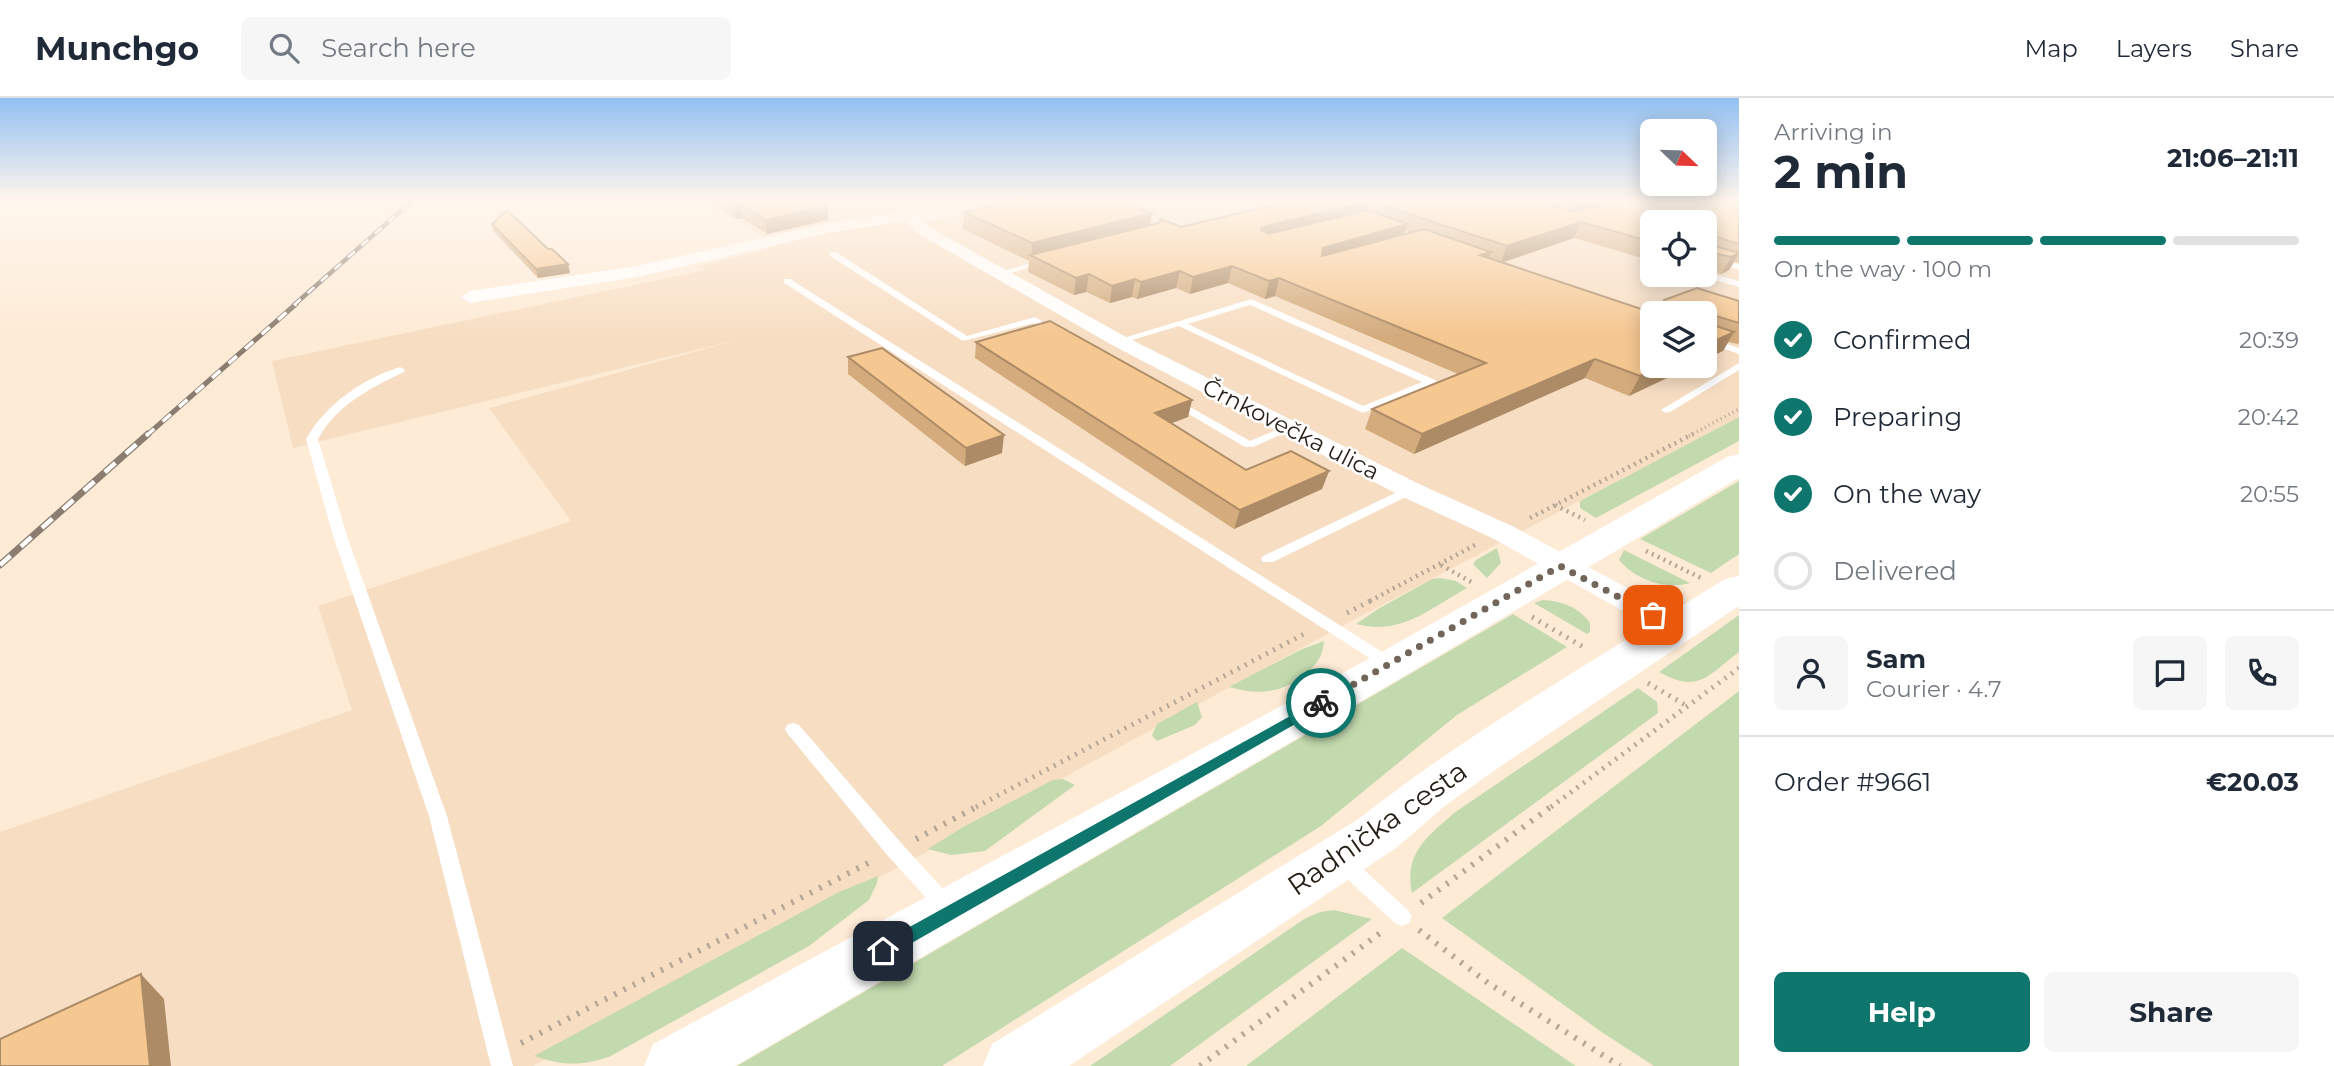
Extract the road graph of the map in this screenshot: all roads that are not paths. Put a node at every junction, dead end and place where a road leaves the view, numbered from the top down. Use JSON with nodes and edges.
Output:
{"nodes":[{"id":1,"x":749,"y":246,"type":"edge"},
{"id":2,"x":951,"y":246,"type":"edge"},
{"id":3,"x":833,"y":254,"type":"dead end"},
{"id":4,"x":1062,"y":257,"type":"edge"},
{"id":5,"x":1717,"y":261,"type":"edge"},
{"id":6,"x":1739,"y":267,"type":"edge"},
{"id":7,"x":998,"y":274,"type":"junction"},
{"id":8,"x":1717,"y":278,"type":"edge"},
{"id":9,"x":786,"y":281,"type":"dead end"},
{"id":10,"x":1739,"y":284,"type":"edge"},
{"id":11,"x":470,"y":297,"type":"dead end"},
{"id":12,"x":1179,"y":323,"type":"junction"},
{"id":13,"x":1071,"y":341,"type":"edge"},
{"id":14,"x":1119,"y":341,"type":"junction"},
{"id":15,"x":1717,"y":343,"type":"edge"},
{"id":16,"x":1739,"y":351,"type":"edge"},
{"id":17,"x":1739,"y":366,"type":"edge"},
{"id":18,"x":400,"y":370,"type":"dead end"},
{"id":19,"x":1166,"y":397,"type":"edge"},
{"id":20,"x":1666,"y":410,"type":"dead end"},
{"id":21,"x":1290,"y":428,"type":"junction"},
{"id":22,"x":1739,"y":464,"type":"edge"},
{"id":23,"x":1410,"y":490,"type":"junction"},
{"id":24,"x":1268,"y":559,"type":"dead end"},
{"id":25,"x":1560,"y":566,"type":"junction"},
{"id":26,"x":1721,"y":583,"type":"edge"},
{"id":27,"x":1676,"y":627,"type":"junction"},
{"id":28,"x":1391,"y":665,"type":"junction"},
{"id":29,"x":793,"y":729,"type":"dead end"},
{"id":30,"x":1338,"y":859,"type":"junction"},
{"id":31,"x":952,"y":912,"type":"junction"},
{"id":32,"x":1402,"y":917,"type":"road end"},
{"id":33,"x":502,"y":1066,"type":"edge"},
{"id":34,"x":675,"y":1066,"type":"edge"},
{"id":35,"x":1014,"y":1066,"type":"edge"}],
"edges":[{"from":1,"to":11,"type":"street"},
{"from":2,"to":7,"type":"street","name":"Črnkovečka ulica"},
{"from":3,"to":13,"type":"lane"},
{"from":4,"to":7,"type":"lane"},
{"from":5,"to":6,"type":"lane"},
{"from":7,"to":14,"type":"street","name":"Črnkovečka ulica"},
{"from":8,"to":10,"type":"lane"},
{"from":9,"to":28,"type":"lane"},
{"from":12,"to":12,"type":"lane"},
{"from":12,"to":14,"type":"lane"},
{"from":14,"to":21,"type":"street","name":"Črnkovečka ulica"},
{"from":15,"to":16,"type":"lane"},
{"from":17,"to":20,"type":"lane"},
{"from":18,"to":33,"type":"lane"},
{"from":19,"to":21,"type":"lane"},
{"from":21,"to":23,"type":"street","name":"Črnkovečka ulica"},
{"from":22,"to":25,"type":"main road"},
{"from":23,"to":24,"type":"lane"},
{"from":23,"to":25,"type":"street","name":"Črnkovečka ulica"},
{"from":25,"to":27,"type":"street","name":"Črnkovečka ulica"},
{"from":25,"to":28,"type":"main road"},
{"from":26,"to":27,"type":"main road","name":"Radnička cesta"},
{"from":27,"to":30,"type":"main road","name":"Radnička cesta"},
{"from":28,"to":31,"type":"main road"},
{"from":29,"to":31,"type":"lane"},
{"from":30,"to":32,"type":"lane"},
{"from":30,"to":35,"type":"main road","name":"Radnička cesta"},
{"from":31,"to":34,"type":"main road"}]}
